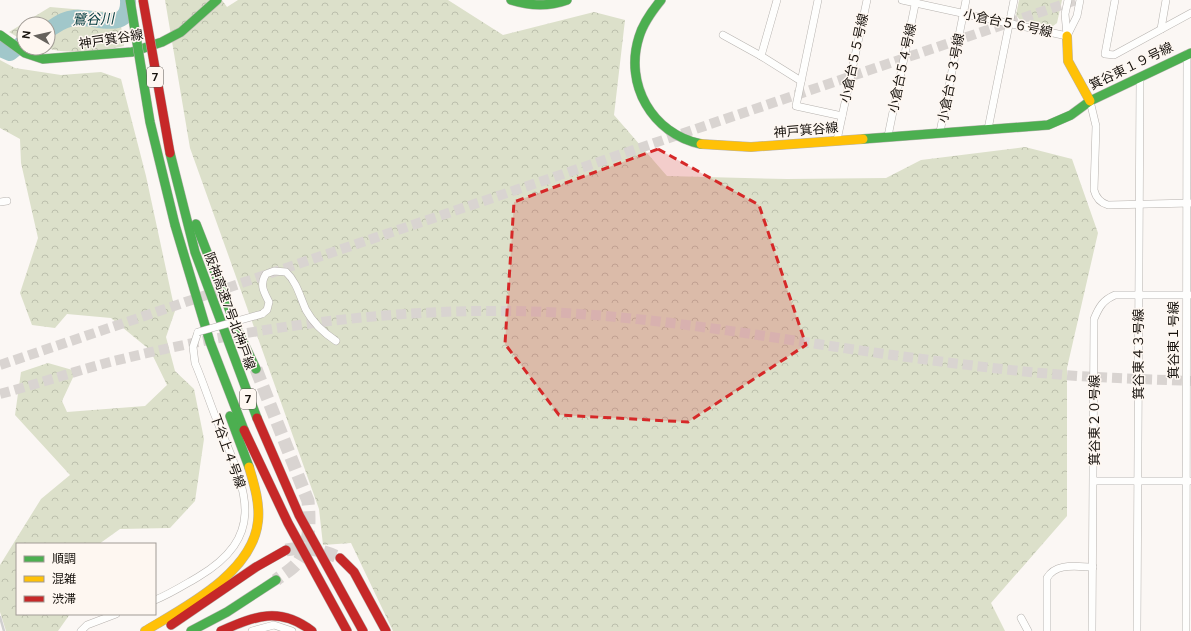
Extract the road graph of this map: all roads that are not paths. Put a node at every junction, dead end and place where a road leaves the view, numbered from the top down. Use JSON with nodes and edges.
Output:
{"nodes":[{"id":1,"x":130,"y":0,"type":"edge"},
{"id":2,"x":143,"y":0,"type":"edge"},
{"id":3,"x":217,"y":0,"type":"edge"},
{"id":4,"x":511,"y":0,"type":"edge"},
{"id":5,"x":567,"y":0,"type":"edge"},
{"id":6,"x":661,"y":0,"type":"edge"},
{"id":7,"x":777,"y":0,"type":"edge"},
{"id":8,"x":818,"y":0,"type":"edge"},
{"id":9,"x":867,"y":0,"type":"edge"},
{"id":10,"x":902,"y":0,"type":"edge"},
{"id":11,"x":966,"y":0,"type":"edge"},
{"id":12,"x":1014,"y":0,"type":"edge"},
{"id":13,"x":1068,"y":0,"type":"edge"},
{"id":14,"x":1080,"y":0,"type":"edge"},
{"id":15,"x":1115,"y":0,"type":"edge"},
{"id":16,"x":1166,"y":0,"type":"edge"},
{"id":17,"x":916,"y":1,"type":"edge"},
{"id":18,"x":963,"y":13,"type":"junction"},
{"id":19,"x":1191,"y":13,"type":"edge"},
{"id":20,"x":1010,"y":23,"type":"junction"},
{"id":21,"x":1161,"y":29,"type":"junction"},
{"id":22,"x":0,"y":35,"type":"edge"},
{"id":23,"x":723,"y":35,"type":"dead end"},
{"id":24,"x":1067,"y":36,"type":"junction"},
{"id":25,"x":1190,"y":55,"type":"edge"},
{"id":26,"x":761,"y":56,"type":"junction"},
{"id":27,"x":1140,"y":77,"type":"junction"},
{"id":28,"x":800,"y":81,"type":"junction"},
{"id":29,"x":1090,"y":101,"type":"junction"},
{"id":30,"x":842,"y":116,"type":"junction"},
{"id":31,"x":988,"y":129,"type":"junction"},
{"id":32,"x":940,"y":132,"type":"junction"},
{"id":33,"x":888,"y":136,"type":"junction"},
{"id":34,"x":837,"y":140,"type":"junction"},
{"id":35,"x":170,"y":153,"type":"junction"},
{"id":36,"x":1189,"y":203,"type":"edge"},
{"id":37,"x":1139,"y":204,"type":"junction"},
{"id":38,"x":184,"y":261,"type":"junction"},
{"id":39,"x":1139,"y":295,"type":"junction"},
{"id":40,"x":1189,"y":295,"type":"edge"},
{"id":41,"x":336,"y":341,"type":"dead end"},
{"id":42,"x":256,"y":369,"type":"tunnel mouth"},
{"id":43,"x":1189,"y":376,"type":"edge"},
{"id":44,"x":1094,"y":481,"type":"junction"},
{"id":45,"x":1138,"y":481,"type":"junction"},
{"id":46,"x":1189,"y":481,"type":"edge"},
{"id":47,"x":286,"y":550,"type":"tunnel mouth"},
{"id":48,"x":340,"y":558,"type":"tunnel mouth"},
{"id":49,"x":1093,"y":567,"type":"junction"},
{"id":50,"x":276,"y":580,"type":"tunnel mouth"},
{"id":51,"x":156,"y":600,"type":"edge"},
{"id":52,"x":113,"y":615,"type":"edge"},
{"id":53,"x":1188,"y":617,"type":"edge"},
{"id":54,"x":1021,"y":618,"type":"dead end"},
{"id":55,"x":81,"y":631,"type":"edge"},
{"id":56,"x":145,"y":631,"type":"edge"},
{"id":57,"x":158,"y":631,"type":"edge"},
{"id":58,"x":191,"y":631,"type":"edge"},
{"id":59,"x":221,"y":631,"type":"edge"},
{"id":60,"x":252,"y":631,"type":"edge"},
{"id":61,"x":292,"y":631,"type":"edge"},
{"id":62,"x":312,"y":631,"type":"edge"},
{"id":63,"x":347,"y":631,"type":"edge"},
{"id":64,"x":363,"y":631,"type":"edge"},
{"id":65,"x":386,"y":631,"type":"edge"},
{"id":66,"x":1028,"y":631,"type":"edge"},
{"id":67,"x":1047,"y":631,"type":"edge"},
{"id":68,"x":1092,"y":631,"type":"edge"},
{"id":69,"x":1137,"y":631,"type":"edge"},
{"id":70,"x":1186,"y":631,"type":"edge"}],
"edges":[{"from":1,"to":38,"type":"main road","name":"阪神高速7号北神戸線","number":"7","bridge":true},
{"from":2,"to":35,"type":"main road","name":"阪神高速7号北神戸線","number":"7","bridge":true},
{"from":3,"to":22,"type":"main road","name":"神戸箕谷線"},
{"from":4,"to":5,"type":"main road"},
{"from":6,"to":34,"type":"main road","name":"神戸箕谷線"},
{"from":7,"to":26,"type":"street"},
{"from":8,"to":28,"type":"street"},
{"from":9,"to":30,"type":"street","name":"小倉台５５号線"},
{"from":10,"to":17,"type":"street","name":"小倉台５６号線"},
{"from":11,"to":18,"type":"street","name":"小倉台５３号線"},
{"from":12,"to":20,"type":"street"},
{"from":13,"to":24,"type":"street"},
{"from":14,"to":24,"type":"street"},
{"from":15,"to":21,"type":"street"},
{"from":16,"to":21,"type":"street"},
{"from":17,"to":18,"type":"street","name":"小倉台５６号線"},
{"from":17,"to":33,"type":"street","name":"小倉台５４号線"},
{"from":18,"to":20,"type":"street","name":"小倉台５６号線"},
{"from":18,"to":32,"type":"street","name":"小倉台５３号線"},
{"from":19,"to":21,"type":"street"},
{"from":20,"to":24,"type":"street","name":"小倉台５６号線"},
{"from":20,"to":31,"type":"street"},
{"from":23,"to":26,"type":"street"},
{"from":24,"to":29,"type":"main road"},
{"from":25,"to":27,"type":"main road","name":"箕谷東１９号線"},
{"from":25,"to":36,"type":"street","name":"箕谷東１号線"},
{"from":26,"to":28,"type":"street"},
{"from":27,"to":29,"type":"main road","name":"箕谷東１９号線"},
{"from":27,"to":37,"type":"street","name":"箕谷東４３号線"},
{"from":28,"to":30,"type":"street"},
{"from":29,"to":31,"type":"main road","name":"神戸箕谷線"},
{"from":29,"to":37,"type":"street","name":"箕谷東１９号線"},
{"from":30,"to":34,"type":"street","name":"小倉台５５号線"},
{"from":31,"to":32,"type":"main road","name":"神戸箕谷線"},
{"from":32,"to":33,"type":"main road","name":"神戸箕谷線"},
{"from":33,"to":34,"type":"main road","name":"神戸箕谷線"},
{"from":35,"to":42,"type":"main road","number":"7"},
{"from":35,"to":64,"type":"main road","name":"阪神高速7号北神戸線","number":"7"},
{"from":36,"to":37,"type":"street","name":"箕谷東１９号線"},
{"from":36,"to":40,"type":"street","name":"箕谷東１号線"},
{"from":37,"to":39,"type":"street","name":"箕谷東４３号線"},
{"from":38,"to":56,"type":"main road","number":"7"},
{"from":38,"to":63,"type":"main road","name":"阪神高速7号北神戸線","number":"7"},
{"from":39,"to":40,"type":"street","name":"箕谷東２０号線"},
{"from":39,"to":44,"type":"street","name":"箕谷東２０号線"},
{"from":39,"to":45,"type":"street","name":"箕谷東４３号線"},
{"from":40,"to":43,"type":"street","name":"箕谷東１号線"},
{"from":41,"to":51,"type":"street","name":"下谷上４号線","bridge":true},
{"from":43,"to":46,"type":"street","name":"箕谷東１号線"},
{"from":44,"to":45,"type":"street"},
{"from":44,"to":49,"type":"street","name":"箕谷東２０号線"},
{"from":45,"to":46,"type":"street"},
{"from":45,"to":69,"type":"street","name":"箕谷東４３号線"},
{"from":46,"to":53,"type":"street","name":"箕谷東１号線"},
{"from":47,"to":57,"type":"main road"},
{"from":48,"to":65,"type":"main road"},
{"from":49,"to":67,"type":"street"},
{"from":49,"to":68,"type":"street","name":"箕谷東２０号線"},
{"from":50,"to":58,"type":"main road"},
{"from":52,"to":55,"type":"street"},
{"from":53,"to":70,"type":"street","name":"箕谷東１号線"},
{"from":54,"to":66,"type":"street"},
{"from":59,"to":62,"type":"main road"},
{"from":60,"to":61,"type":"street"}]}
